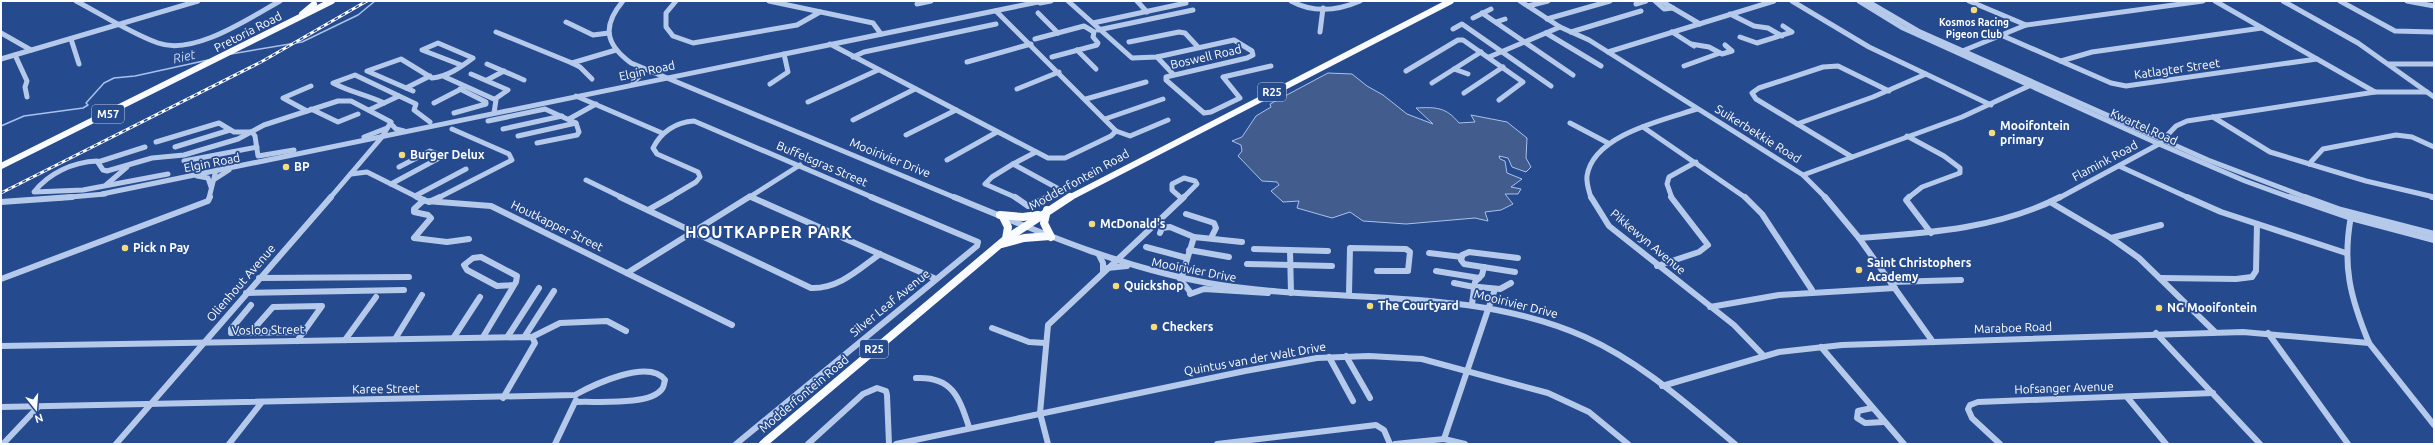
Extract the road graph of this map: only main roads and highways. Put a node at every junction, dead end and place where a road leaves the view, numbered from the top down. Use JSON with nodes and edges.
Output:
{"nodes":[{"id":1,"x":1450,"y":1,"type":"edge"},
{"id":2,"x":330,"y":2,"type":"edge"},
{"id":3,"x":315,"y":3,"type":"edge"},
{"id":4,"x":290,"y":22,"type":"junction"},
{"id":5,"x":1,"y":166,"type":"edge"},
{"id":6,"x":1047,"y":210,"type":"junction"},
{"id":7,"x":1040,"y":214,"type":"junction"},
{"id":8,"x":1006,"y":239,"type":"junction"},
{"id":9,"x":998,"y":245,"type":"junction"},
{"id":10,"x":763,"y":444,"type":"edge"}],
"edges":[{"from":1,"to":6,"type":"main road","name":"Modderfontein Road","number":"R25"},
{"from":2,"to":3,"type":"main road"},
{"from":2,"to":4,"type":"main road","name":"Pretoria Road","number":"M57"},
{"from":3,"to":4,"type":"main road"},
{"from":4,"to":5,"type":"main road","name":"Pretoria Road","number":"M57"},
{"from":6,"to":7,"type":"main road","name":"Modderfontein Road","number":"R25"},
{"from":6,"to":9,"type":"main road"},
{"from":7,"to":8,"type":"main road","name":"Modderfontein Road","number":"R25"},
{"from":7,"to":8,"type":"main road"},
{"from":8,"to":9,"type":"main road","name":"Modderfontein Road","number":"R25"},
{"from":9,"to":10,"type":"main road","name":"Modderfontein Road","number":"R25"}]}
